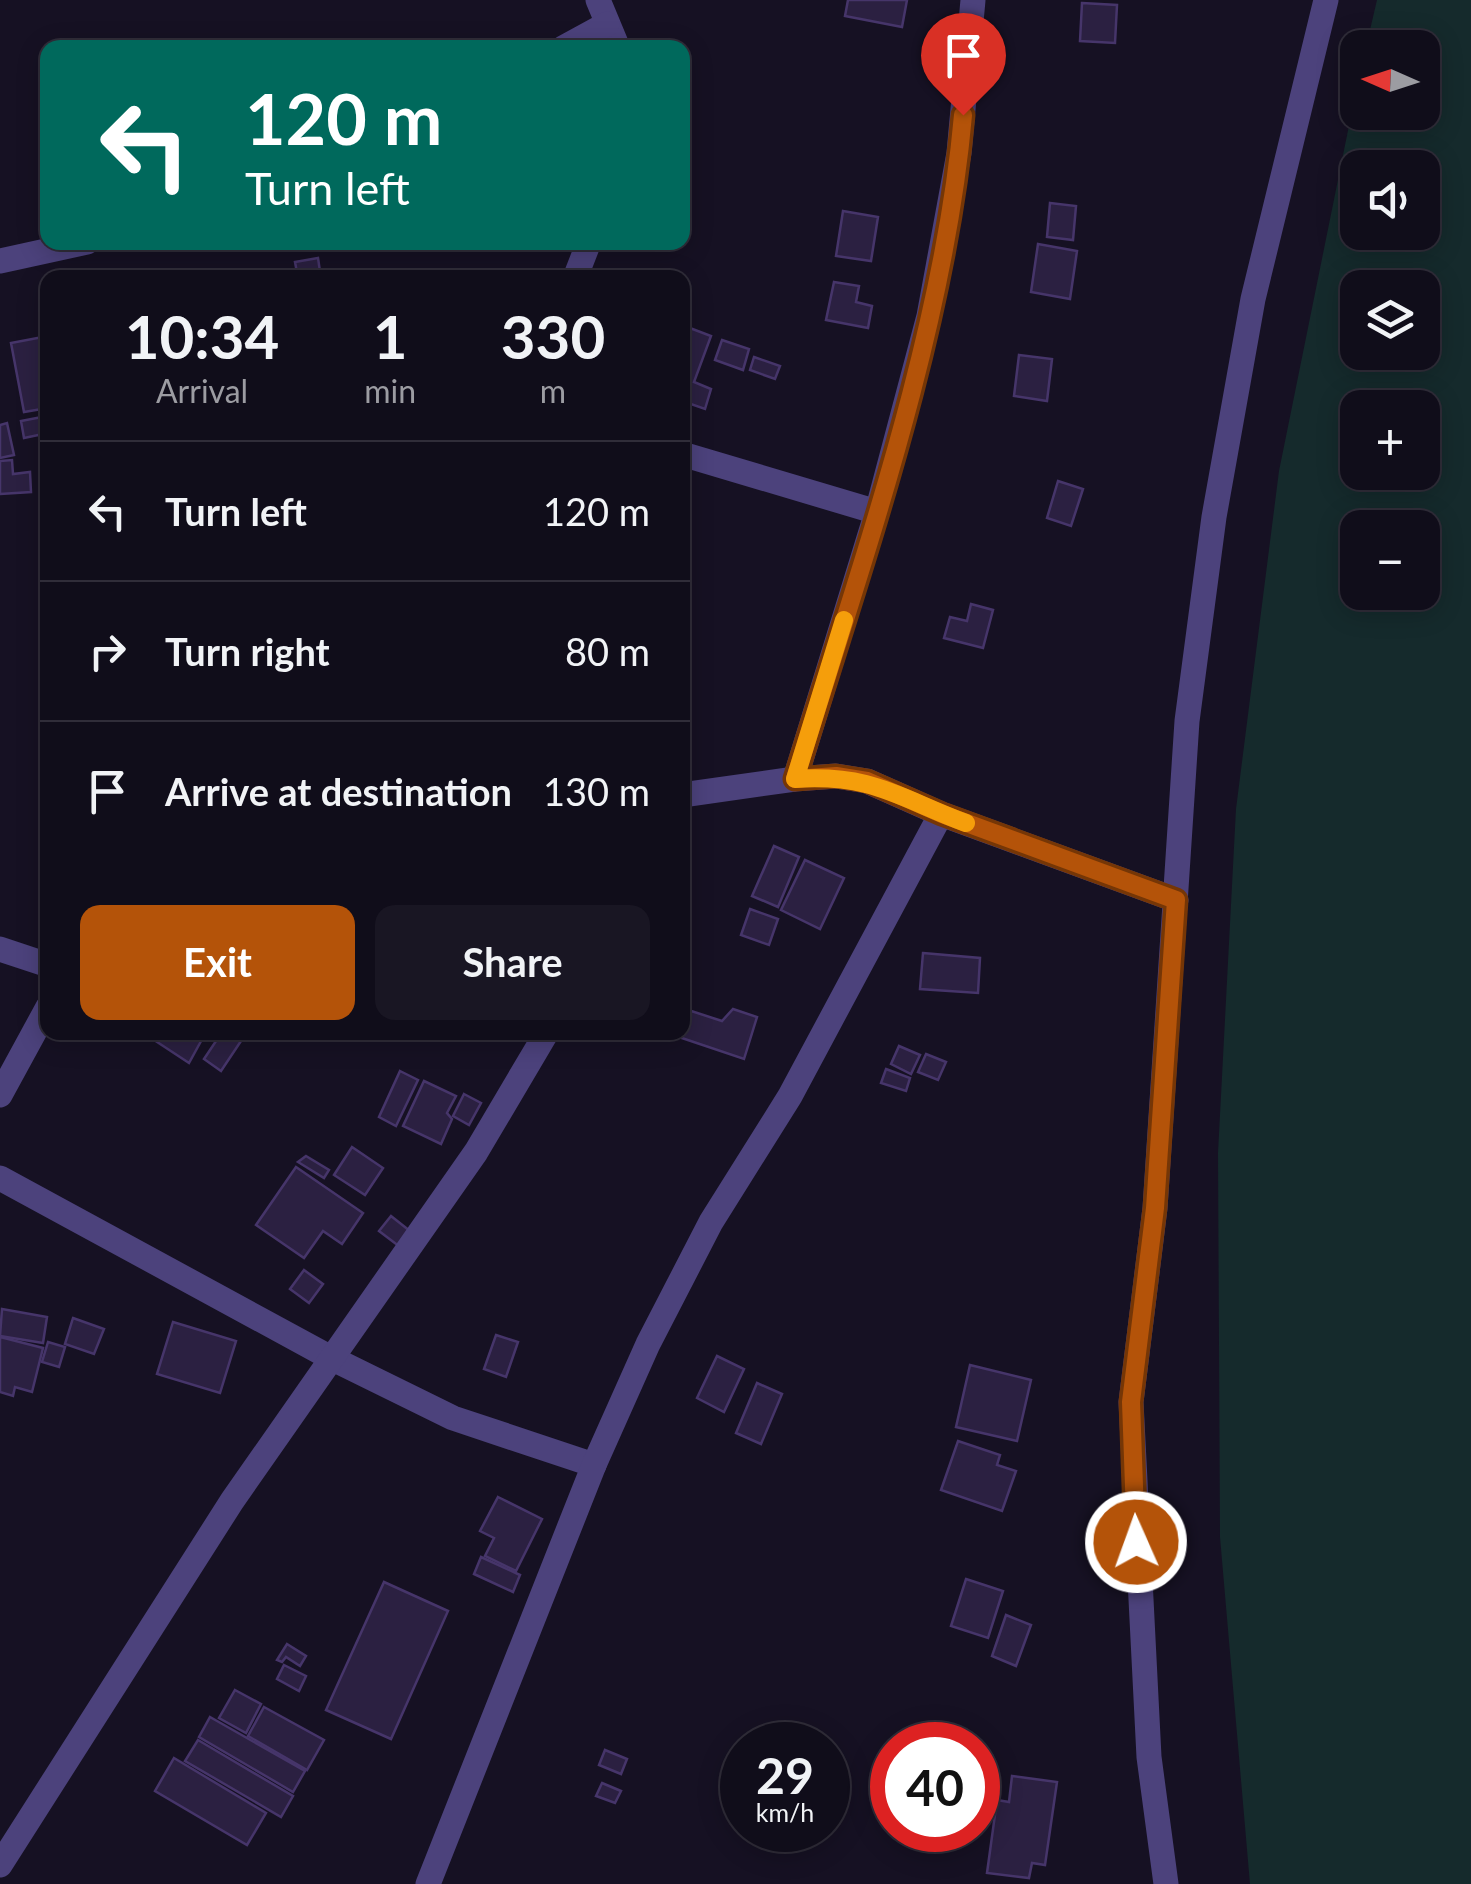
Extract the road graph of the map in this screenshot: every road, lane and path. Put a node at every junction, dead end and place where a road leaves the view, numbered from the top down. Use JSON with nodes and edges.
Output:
{"nodes":[{"id":1,"x":973,"y":0,"type":"edge"},
{"id":2,"x":1326,"y":0,"type":"edge"},
{"id":3,"x":608,"y":24,"type":"edge"},
{"id":4,"x":578,"y":40,"type":"edge"},
{"id":5,"x":50,"y":250,"type":"edge"},
{"id":6,"x":0,"y":261,"type":"edge"},
{"id":7,"x":690,"y":456,"type":"edge"},
{"id":8,"x":876,"y":512,"type":"junction"},
{"id":9,"x":795,"y":779,"type":"junction"},
{"id":10,"x":690,"y":793,"type":"edge"},
{"id":11,"x":942,"y":814,"type":"junction"},
{"id":12,"x":1176,"y":900,"type":"junction"},
{"id":13,"x":0,"y":949,"type":"edge"},
{"id":14,"x":40,"y":962,"type":"edge"},
{"id":15,"x":40,"y":1022,"type":"edge"},
{"id":16,"x":542,"y":1040,"type":"edge"},
{"id":17,"x":0,"y":1095,"type":"edge"},
{"id":18,"x":0,"y":1178,"type":"edge"},
{"id":19,"x":331,"y":1358,"type":"junction"},
{"id":20,"x":594,"y":1466,"type":"junction"},
{"id":21,"x":0,"y":1865,"type":"edge"},
{"id":22,"x":428,"y":1884,"type":"edge"},
{"id":23,"x":1166,"y":1884,"type":"edge"}],
"edges":[{"from":1,"to":8,"type":"street"},
{"from":2,"to":12,"type":"street"},
{"from":3,"to":4,"type":"street"},
{"from":5,"to":6,"type":"street"},
{"from":7,"to":8,"type":"street"},
{"from":8,"to":9,"type":"street"},
{"from":9,"to":10,"type":"street"},
{"from":9,"to":11,"type":"street"},
{"from":11,"to":12,"type":"street"},
{"from":11,"to":20,"type":"street"},
{"from":12,"to":23,"type":"street"},
{"from":13,"to":14,"type":"street"},
{"from":15,"to":17,"type":"street"},
{"from":16,"to":19,"type":"street"},
{"from":18,"to":19,"type":"street"},
{"from":19,"to":20,"type":"street"},
{"from":19,"to":21,"type":"street"},
{"from":20,"to":22,"type":"street"}]}
